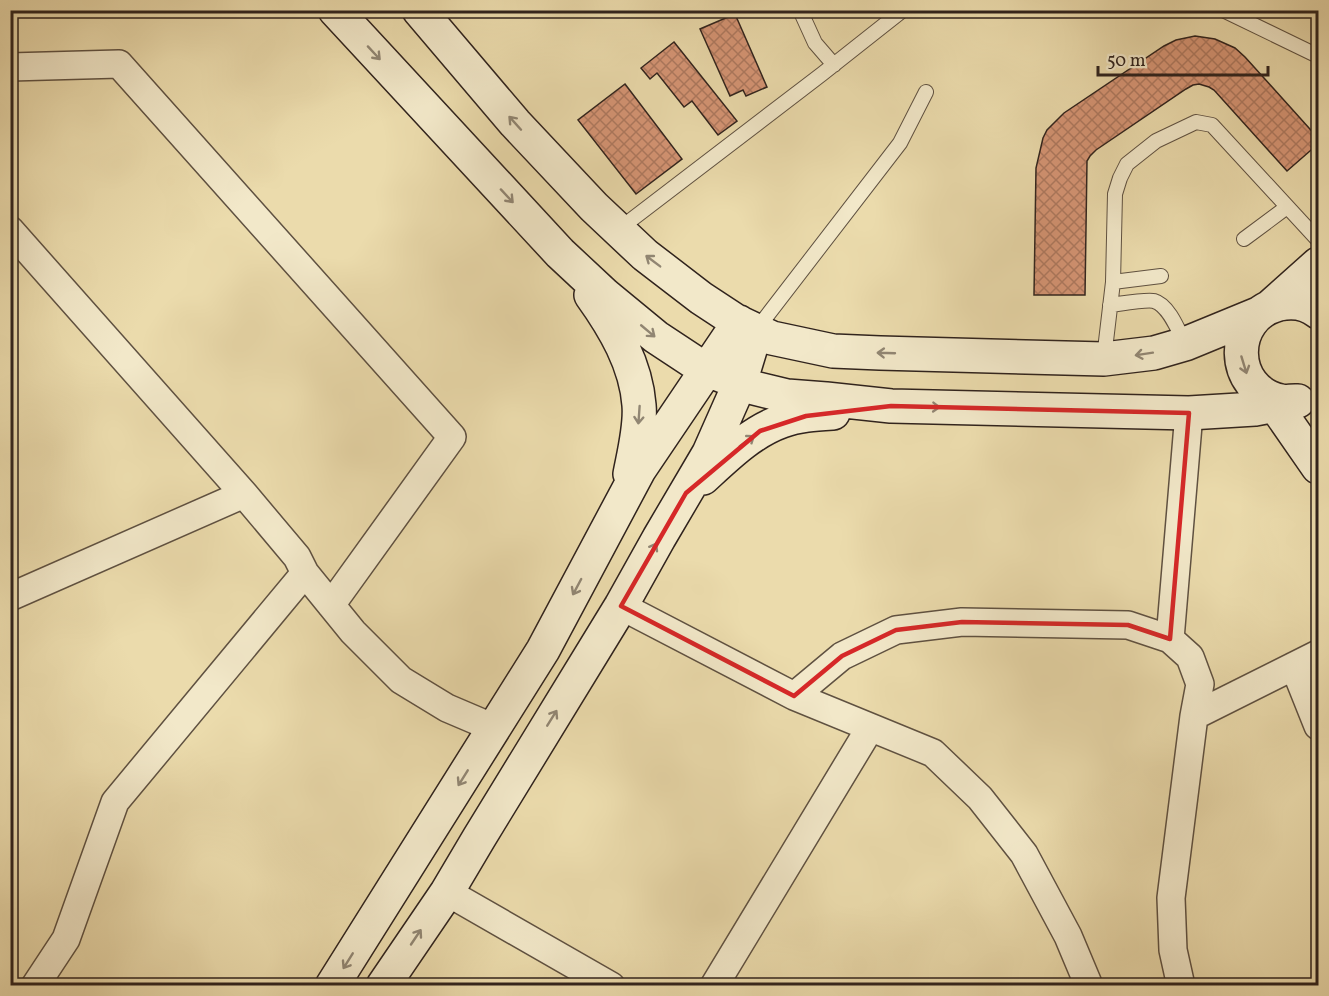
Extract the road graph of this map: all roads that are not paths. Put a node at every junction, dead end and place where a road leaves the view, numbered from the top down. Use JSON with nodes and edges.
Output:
{"nodes":[{"id":1,"x":334,"y":10,"type":"edge"},
{"id":2,"x":420,"y":10,"type":"edge"},
{"id":3,"x":800,"y":10,"type":"edge"},
{"id":4,"x":903,"y":10,"type":"edge"},
{"id":5,"x":1223,"y":10,"type":"edge"},
{"id":6,"x":1318,"y":56,"type":"edge"},
{"id":7,"x":834,"y":65,"type":"junction"},
{"id":8,"x":10,"y":67,"type":"edge"},
{"id":9,"x":926,"y":92,"type":"dead end"},
{"id":10,"x":1287,"y":207,"type":"junction"},
{"id":11,"x":10,"y":230,"type":"edge"},
{"id":12,"x":618,"y":230,"type":"junction"},
{"id":13,"x":1244,"y":239,"type":"dead end"},
{"id":14,"x":1318,"y":240,"type":"edge"},
{"id":15,"x":560,"y":253,"type":"junction"},
{"id":16,"x":1318,"y":264,"type":"edge"},
{"id":17,"x":1161,"y":276,"type":"dead end"},
{"id":18,"x":1113,"y":282,"type":"junction"},
{"id":19,"x":1110,"y":305,"type":"junction"},
{"id":20,"x":1265,"y":310,"type":"junction"},
{"id":21,"x":1318,"y":312,"type":"edge"},
{"id":22,"x":748,"y":326,"type":"junction"},
{"id":23,"x":1185,"y":344,"type":"junction"},
{"id":24,"x":1104,"y":359,"type":"junction"},
{"id":25,"x":708,"y":370,"type":"junction"},
{"id":26,"x":740,"y":383,"type":"junction"},
{"id":27,"x":1289,"y":398,"type":"edge"},
{"id":28,"x":891,"y":406,"type":"junction"},
{"id":29,"x":1189,"y":413,"type":"junction"},
{"id":30,"x":669,"y":425,"type":"junction"},
{"id":31,"x":709,"y":453,"type":"junction"},
{"id":32,"x":1318,"y":467,"type":"edge"},
{"id":33,"x":687,"y":493,"type":"junction"},
{"id":34,"x":244,"y":494,"type":"junction"},
{"id":35,"x":625,"y":496,"type":"junction"},
{"id":36,"x":305,"y":573,"type":"junction"},
{"id":37,"x":10,"y":597,"type":"edge"},
{"id":38,"x":331,"y":605,"type":"junction"},
{"id":39,"x":621,"y":606,"type":"junction"},
{"id":40,"x":1170,"y":639,"type":"junction"},
{"id":41,"x":1318,"y":654,"type":"edge"},
{"id":42,"x":1294,"y":666,"type":"junction"},
{"id":43,"x":794,"y":696,"type":"junction"},
{"id":44,"x":1194,"y":716,"type":"junction"},
{"id":45,"x":1318,"y":726,"type":"edge"},
{"id":46,"x":494,"y":728,"type":"junction"},
{"id":47,"x":870,"y":728,"type":"junction"},
{"id":48,"x":533,"y":750,"type":"junction"},
{"id":49,"x":447,"y":892,"type":"junction"},
{"id":50,"x":34,"y":986,"type":"edge"},
{"id":51,"x":332,"y":986,"type":"edge"},
{"id":52,"x":383,"y":986,"type":"edge"},
{"id":53,"x":611,"y":986,"type":"edge"},
{"id":54,"x":714,"y":986,"type":"edge"},
{"id":55,"x":1089,"y":986,"type":"edge"},
{"id":56,"x":1181,"y":986,"type":"edge"}],
"edges":[{"from":1,"to":15,"type":"street","one_way":true},
{"from":12,"to":2,"type":"street","one_way":true},
{"from":3,"to":7,"type":"lane"},
{"from":4,"to":7,"type":"lane"},
{"from":5,"to":6,"type":"lane"},
{"from":7,"to":12,"type":"lane"},
{"from":8,"to":38,"type":"street"},
{"from":9,"to":22,"type":"lane"},
{"from":10,"to":13,"type":"lane"},
{"from":10,"to":14,"type":"lane"},
{"from":10,"to":18,"type":"lane"},
{"from":11,"to":34,"type":"street"},
{"from":22,"to":12,"type":"street","one_way":true},
{"from":15,"to":25,"type":"street","one_way":true},
{"from":15,"to":35,"type":"street","one_way":true},
{"from":16,"to":20,"type":"street"},
{"from":17,"to":18,"type":"lane"},
{"from":18,"to":19,"type":"lane"},
{"from":19,"to":23,"type":"lane"},
{"from":19,"to":24,"type":"lane"},
{"from":20,"to":21,"type":"street"},
{"from":20,"to":23,"type":"street"},
{"from":20,"to":27,"type":"street","one_way":true},
{"from":24,"to":22,"type":"street","one_way":true},
{"from":22,"to":25,"type":"street"},
{"from":22,"to":26,"type":"street"},
{"from":23,"to":24,"type":"street","one_way":true},
{"from":25,"to":26,"type":"street"},
{"from":25,"to":30,"type":"street"},
{"from":26,"to":28,"type":"street"},
{"from":26,"to":31,"type":"street"},
{"from":27,"to":29,"type":"street"},
{"from":27,"to":32,"type":"street"},
{"from":28,"to":29,"type":"street","one_way":true},
{"from":33,"to":28,"type":"street","one_way":true},
{"from":29,"to":40,"type":"street"},
{"from":30,"to":31,"type":"street"},
{"from":30,"to":35,"type":"street"},
{"from":31,"to":33,"type":"street"},
{"from":39,"to":33,"type":"street","one_way":true},
{"from":34,"to":36,"type":"street"},
{"from":34,"to":37,"type":"street"},
{"from":35,"to":46,"type":"street","one_way":true},
{"from":36,"to":38,"type":"street"},
{"from":36,"to":50,"type":"street"},
{"from":38,"to":46,"type":"street"},
{"from":39,"to":43,"type":"street"},
{"from":48,"to":39,"type":"street","one_way":true},
{"from":40,"to":43,"type":"street"},
{"from":40,"to":44,"type":"street"},
{"from":41,"to":42,"type":"street"},
{"from":42,"to":44,"type":"street"},
{"from":42,"to":45,"type":"street"},
{"from":43,"to":47,"type":"street"},
{"from":44,"to":56,"type":"street"},
{"from":46,"to":48,"type":"street"},
{"from":46,"to":51,"type":"street","one_way":true},
{"from":47,"to":54,"type":"street"},
{"from":47,"to":55,"type":"street"},
{"from":48,"to":49,"type":"street"},
{"from":52,"to":49,"type":"street","one_way":true},
{"from":49,"to":53,"type":"street"}]}
